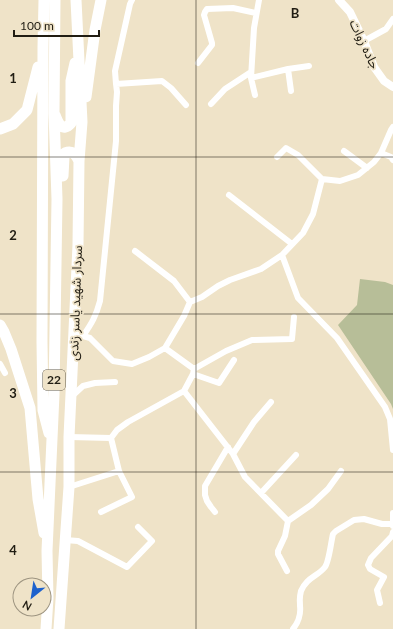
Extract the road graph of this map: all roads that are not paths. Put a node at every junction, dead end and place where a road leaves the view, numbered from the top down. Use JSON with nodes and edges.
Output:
{"nodes":[{"id":1,"x":44,"y":0,"type":"edge"},
{"id":2,"x":55,"y":0,"type":"edge"},
{"id":3,"x":76,"y":0,"type":"edge"},
{"id":4,"x":80,"y":0,"type":"edge"},
{"id":5,"x":101,"y":0,"type":"edge"},
{"id":6,"x":132,"y":0,"type":"edge"},
{"id":7,"x":259,"y":0,"type":"edge"},
{"id":8,"x":339,"y":0,"type":"edge"},
{"id":9,"x":256,"y":13,"type":"junction"},
{"id":10,"x":393,"y":19,"type":"edge"},
{"id":11,"x":77,"y":23,"type":"junction"},
{"id":12,"x":364,"y":41,"type":"junction"},
{"id":13,"x":42,"y":47,"type":"junction"},
{"id":14,"x":78,"y":50,"type":"junction"},
{"id":15,"x":198,"y":63,"type":"dead end"},
{"id":16,"x":309,"y":66,"type":"dead end"},
{"id":17,"x":288,"y":69,"type":"junction"},
{"id":18,"x":251,"y":75,"type":"junction"},
{"id":19,"x":116,"y":84,"type":"junction"},
{"id":20,"x":393,"y":87,"type":"edge"},
{"id":21,"x":291,"y":91,"type":"dead end"},
{"id":22,"x":255,"y":95,"type":"dead end"},
{"id":23,"x":211,"y":104,"type":"dead end"},
{"id":24,"x":186,"y":105,"type":"dead end"},
{"id":25,"x":54,"y":113,"type":"junction"},
{"id":26,"x":82,"y":122,"type":"junction"},
{"id":27,"x":393,"y":127,"type":"edge"},
{"id":28,"x":0,"y":129,"type":"edge"},
{"id":29,"x":344,"y":151,"type":"dead end"},
{"id":30,"x":381,"y":153,"type":"junction"},
{"id":31,"x":277,"y":157,"type":"dead end"},
{"id":32,"x":393,"y":160,"type":"edge"},
{"id":33,"x":79,"y":161,"type":"junction"},
{"id":34,"x":367,"y":168,"type":"junction"},
{"id":35,"x":322,"y":179,"type":"junction"},
{"id":36,"x":229,"y":195,"type":"dead end"},
{"id":37,"x":57,"y":199,"type":"junction"},
{"id":38,"x":292,"y":244,"type":"junction"},
{"id":39,"x":135,"y":251,"type":"dead end"},
{"id":40,"x":282,"y":255,"type":"junction"},
{"id":41,"x":190,"y":302,"type":"junction"},
{"id":42,"x":294,"y":317,"type":"dead end"},
{"id":43,"x":0,"y":324,"type":"edge"},
{"id":44,"x":79,"y":334,"type":"junction"},
{"id":45,"x":164,"y":348,"type":"junction"},
{"id":46,"x":234,"y":360,"type":"dead end"},
{"id":47,"x":0,"y":364,"type":"edge"},
{"id":48,"x":193,"y":372,"type":"junction"},
{"id":49,"x":5,"y":373,"type":"dead end"},
{"id":50,"x":115,"y":382,"type":"dead end"},
{"id":51,"x":184,"y":391,"type":"junction"},
{"id":52,"x":71,"y":397,"type":"junction"},
{"id":53,"x":271,"y":402,"type":"dead end"},
{"id":54,"x":69,"y":437,"type":"junction"},
{"id":55,"x":111,"y":438,"type":"junction"},
{"id":56,"x":228,"y":447,"type":"junction"},
{"id":57,"x":52,"y":448,"type":"junction"},
{"id":58,"x":393,"y":450,"type":"edge"},
{"id":59,"x":234,"y":454,"type":"junction"},
{"id":60,"x":296,"y":455,"type":"dead end"},
{"id":61,"x":119,"y":471,"type":"junction"},
{"id":62,"x":341,"y":471,"type":"dead end"},
{"id":63,"x":69,"y":487,"type":"junction"},
{"id":64,"x":261,"y":493,"type":"junction"},
{"id":65,"x":101,"y":512,"type":"dead end"},
{"id":66,"x":215,"y":512,"type":"dead end"},
{"id":67,"x":393,"y":512,"type":"edge"},
{"id":68,"x":288,"y":521,"type":"junction"},
{"id":69,"x":393,"y":524,"type":"edge"},
{"id":70,"x":138,"y":527,"type":"dead end"},
{"id":71,"x":393,"y":532,"type":"edge"},
{"id":72,"x":65,"y":540,"type":"junction"},
{"id":73,"x":47,"y":551,"type":"junction"},
{"id":74,"x":287,"y":570,"type":"dead end"},
{"id":75,"x":380,"y":603,"type":"dead end"},
{"id":76,"x":46,"y":629,"type":"edge"},
{"id":77,"x":59,"y":629,"type":"edge"},
{"id":78,"x":293,"y":629,"type":"edge"}],
"edges":[{"from":1,"to":13,"type":"highway"},
{"from":2,"to":25,"type":"highway","name":"سردار شهید یاسر زندی","number":"22"},
{"from":3,"to":11,"type":"highway","name":"سردار شهید یاسر زندی","number":"22"},
{"from":4,"to":11,"type":"highway"},
{"from":5,"to":26,"type":"highway"},
{"from":6,"to":19,"type":"street"},
{"from":7,"to":9,"type":"street"},
{"from":8,"to":12,"type":"street","name":"جاده زوات"},
{"from":9,"to":15,"type":"street"},
{"from":9,"to":18,"type":"street"},
{"from":10,"to":12,"type":"street"},
{"from":11,"to":14,"type":"highway","name":"سردار شهید یاسر زندی","number":"22"},
{"from":12,"to":20,"type":"street","name":"جاده زوات"},
{"from":13,"to":28,"type":"highway"},
{"from":13,"to":57,"type":"highway"},
{"from":14,"to":25,"type":"highway"},
{"from":14,"to":26,"type":"highway","name":"سردار شهید یاسر زندی","number":"22"},
{"from":16,"to":17,"type":"street"},
{"from":17,"to":18,"type":"street"},
{"from":17,"to":21,"type":"street"},
{"from":18,"to":22,"type":"street"},
{"from":18,"to":23,"type":"street"},
{"from":19,"to":24,"type":"street"},
{"from":19,"to":44,"type":"street"},
{"from":25,"to":37,"type":"highway","name":"سردار شهید یاسر زندی","number":"22"},
{"from":26,"to":33,"type":"highway","name":"سردار شهید یاسر زندی","number":"22"},
{"from":27,"to":30,"type":"street"},
{"from":29,"to":34,"type":"street"},
{"from":30,"to":32,"type":"street"},
{"from":30,"to":34,"type":"street"},
{"from":31,"to":35,"type":"street"},
{"from":33,"to":37,"type":"highway"},
{"from":33,"to":44,"type":"highway","name":"سردار شهید یاسر زندی","number":"22"},
{"from":34,"to":35,"type":"street"},
{"from":35,"to":38,"type":"street"},
{"from":36,"to":38,"type":"street"},
{"from":37,"to":57,"type":"highway","name":"سردار شهید یاسر زندی","number":"22"},
{"from":38,"to":40,"type":"street"},
{"from":39,"to":41,"type":"street"},
{"from":40,"to":41,"type":"street"},
{"from":40,"to":58,"type":"street"},
{"from":41,"to":45,"type":"street"},
{"from":42,"to":48,"type":"street"},
{"from":43,"to":73,"type":"highway"},
{"from":44,"to":45,"type":"street"},
{"from":44,"to":52,"type":"highway","name":"سردار شهید یاسر زندی","number":"22"},
{"from":45,"to":48,"type":"street"},
{"from":46,"to":48,"type":"street"},
{"from":47,"to":49,"type":"street"},
{"from":48,"to":51,"type":"street"},
{"from":50,"to":52,"type":"street"},
{"from":51,"to":55,"type":"street"},
{"from":51,"to":56,"type":"street"},
{"from":52,"to":54,"type":"highway","name":"سردار شهید یاسر زندی","number":"22"},
{"from":53,"to":59,"type":"street"},
{"from":54,"to":55,"type":"street"},
{"from":54,"to":63,"type":"highway","name":"سردار شهید یاسر زندی","number":"22"},
{"from":55,"to":61,"type":"street"},
{"from":56,"to":59,"type":"street"},
{"from":56,"to":66,"type":"street"},
{"from":57,"to":73,"type":"highway","name":"سردار شهید یاسر زندی","number":"22"},
{"from":59,"to":64,"type":"street"},
{"from":60,"to":64,"type":"street"},
{"from":61,"to":63,"type":"street"},
{"from":61,"to":65,"type":"street"},
{"from":62,"to":68,"type":"street"},
{"from":63,"to":72,"type":"highway","name":"سردار شهید یاسر زندی","number":"22"},
{"from":64,"to":68,"type":"street"},
{"from":67,"to":69,"type":"street"},
{"from":68,"to":74,"type":"street"},
{"from":69,"to":78,"type":"street"},
{"from":70,"to":72,"type":"street"},
{"from":71,"to":75,"type":"street"},
{"from":72,"to":77,"type":"highway","name":"سردار شهید یاسر زندی","number":"22"},
{"from":73,"to":76,"type":"highway","name":"سردار شهید یاسر زندی","number":"22"}]}
